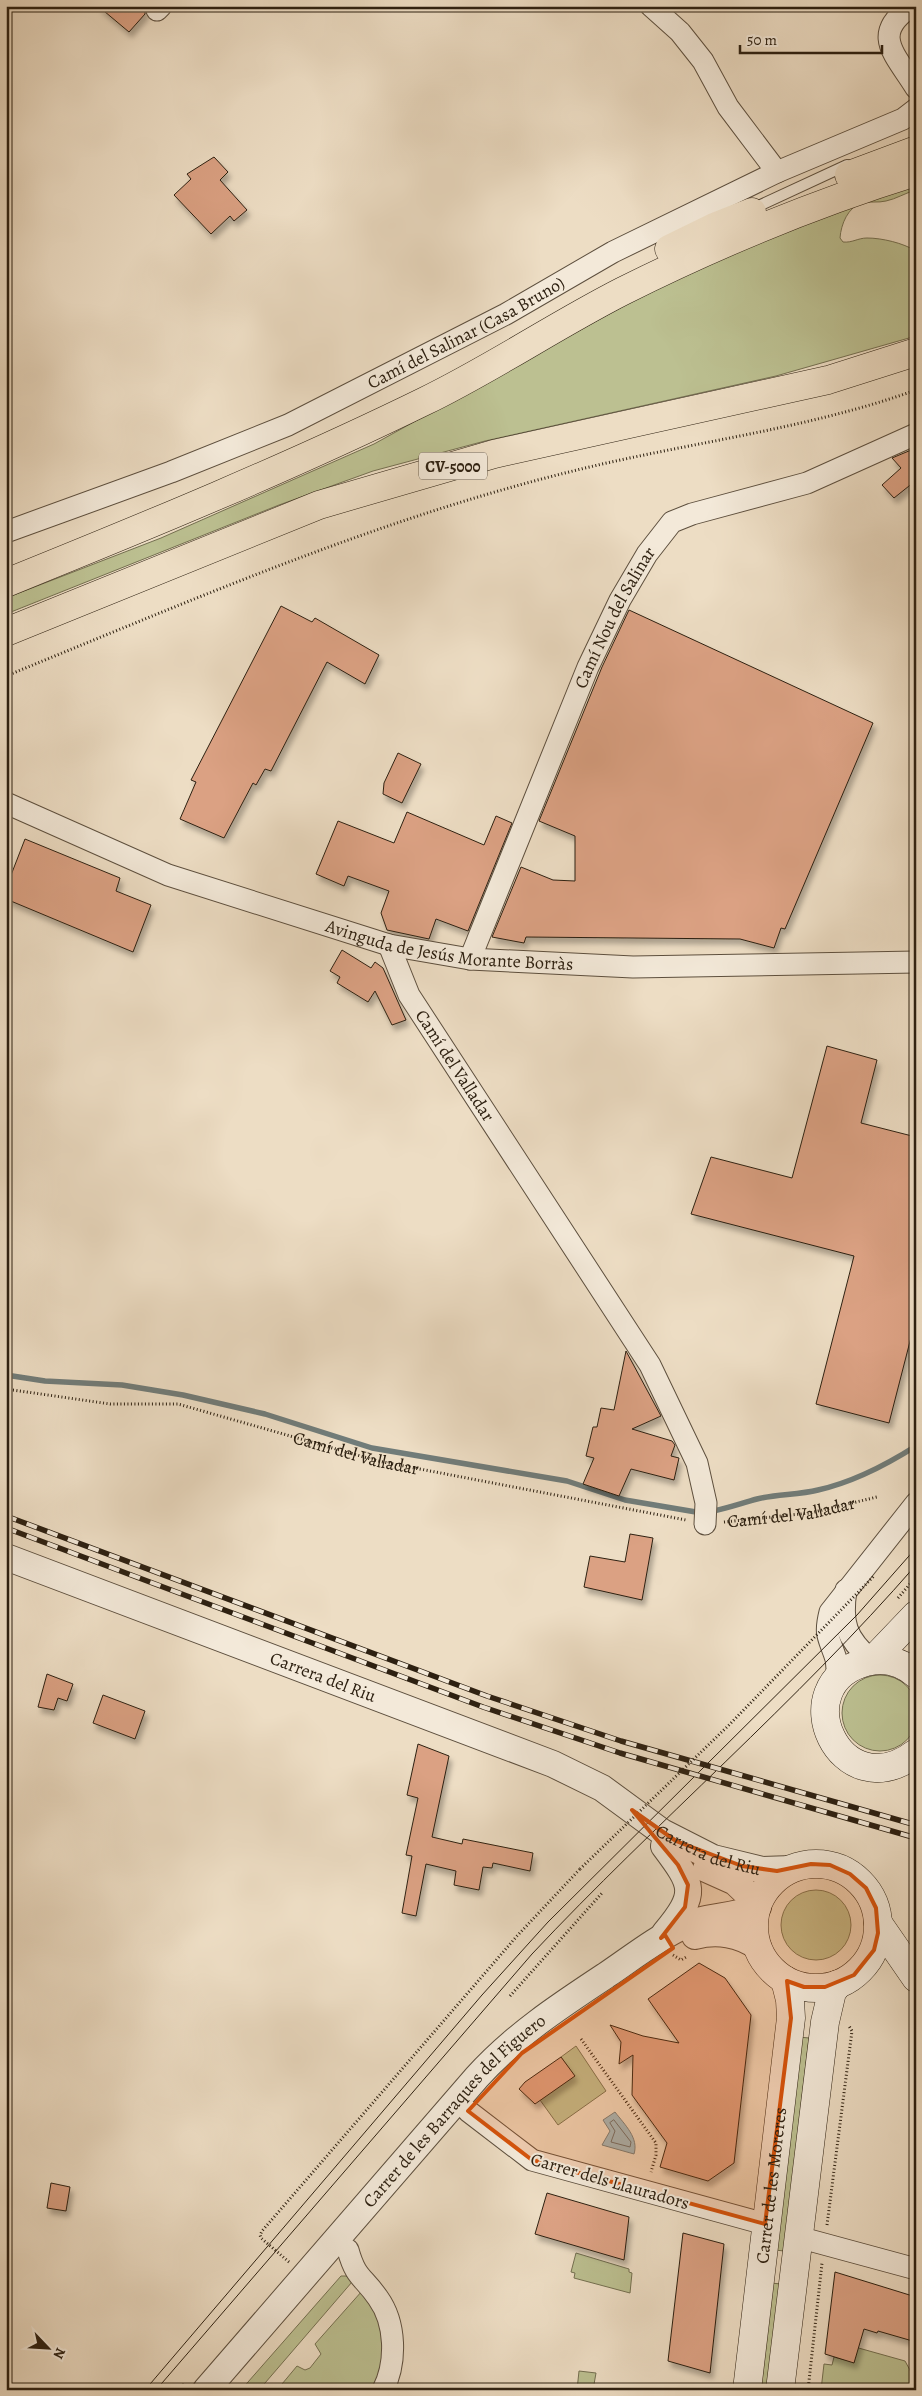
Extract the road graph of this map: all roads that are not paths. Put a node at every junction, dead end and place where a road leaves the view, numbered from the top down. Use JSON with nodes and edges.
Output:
{"nodes":[{"id":1,"x":651,"y":6,"type":"edge"},
{"id":2,"x":912,"y":6,"type":"edge"},
{"id":3,"x":916,"y":88,"type":"edge"},
{"id":4,"x":916,"y":109,"type":"edge"},
{"id":5,"x":907,"y":147,"type":"edge"},
{"id":6,"x":777,"y":172,"type":"junction"},
{"id":7,"x":916,"y":172,"type":"edge"},
{"id":8,"x":916,"y":352,"type":"edge"},
{"id":9,"x":428,"y":400,"type":"junction"},
{"id":10,"x":916,"y":434,"type":"edge"},
{"id":11,"x":6,"y":532,"type":"edge"},
{"id":12,"x":6,"y":583,"type":"edge"},
{"id":13,"x":6,"y":632,"type":"edge"},
{"id":14,"x":6,"y":803,"type":"edge"},
{"id":15,"x":389,"y":945,"type":"junction"},
{"id":16,"x":470,"y":959,"type":"junction"},
{"id":17,"x":916,"y":962,"type":"edge"},
{"id":18,"x":916,"y":1503,"type":"edge"},
{"id":19,"x":704,"y":1524,"type":"road end"},
{"id":20,"x":6,"y":1557,"type":"edge"},
{"id":21,"x":846,"y":1590,"type":"junction"},
{"id":22,"x":907,"y":1607,"type":"edge"},
{"id":23,"x":872,"y":1660,"type":"junction"},
{"id":24,"x":916,"y":1674,"type":"edge"},
{"id":25,"x":838,"y":1678,"type":"junction"},
{"id":26,"x":909,"y":1763,"type":"edge"},
{"id":27,"x":624,"y":1820,"type":"junction"},
{"id":28,"x":664,"y":1846,"type":"junction"},
{"id":29,"x":792,"y":1869,"type":"junction"},
{"id":30,"x":758,"y":1905,"type":"junction"},
{"id":31,"x":878,"y":1923,"type":"junction"},
{"id":32,"x":758,"y":1947,"type":"junction"},
{"id":33,"x":668,"y":1948,"type":"junction"},
{"id":34,"x":862,"y":1968,"type":"junction"},
{"id":35,"x":916,"y":1978,"type":"edge"},
{"id":36,"x":785,"y":1980,"type":"junction"},
{"id":37,"x":838,"y":1984,"type":"junction"},
{"id":38,"x":916,"y":1990,"type":"edge"},
{"id":39,"x":468,"y":2111,"type":"junction"},
{"id":40,"x":766,"y":2224,"type":"junction"},
{"id":41,"x":798,"y":2237,"type":"junction"},
{"id":42,"x":348,"y":2250,"type":"junction"},
{"id":43,"x":916,"y":2270,"type":"edge"},
{"id":44,"x":196,"y":2386,"type":"edge"},
{"id":45,"x":385,"y":2388,"type":"edge"},
{"id":46,"x":229,"y":2390,"type":"edge"},
{"id":47,"x":747,"y":2390,"type":"edge"},
{"id":48,"x":780,"y":2390,"type":"edge"}],
"edges":[{"from":1,"to":6,"type":"street"},
{"from":2,"to":3,"type":"street"},
{"from":4,"to":6,"type":"street","name":"Camí del Salinar (Casa Bruno)"},
{"from":5,"to":9,"type":"highway"},
{"from":6,"to":11,"type":"street","name":"Camí del Salinar (Casa Bruno)"},
{"from":7,"to":9,"type":"highway"},
{"from":8,"to":13,"type":"highway","number":"CV-5000"},
{"from":9,"to":12,"type":"highway"},
{"from":10,"to":16,"type":"street","name":"Camí Nou del Salinar"},
{"from":14,"to":15,"type":"street","name":"Avinguda de Jesús Morante Borràs"},
{"from":15,"to":16,"type":"street","name":"Avinguda de Jesús Morante Borràs"},
{"from":15,"to":19,"type":"street","name":"Camí del Valladar"},
{"from":16,"to":17,"type":"street","name":"Avinguda de Jesús Morante Borràs"},
{"from":18,"to":21,"type":"street"},
{"from":20,"to":27,"type":"street","name":"Carrera del Riu"},
{"from":21,"to":23,"type":"street"},
{"from":21,"to":25,"type":"street"},
{"from":22,"to":23,"type":"main road"},
{"from":23,"to":24,"type":"main road"},
{"from":23,"to":25,"type":"main road"},
{"from":25,"to":26,"type":"main road"},
{"from":27,"to":28,"type":"street","name":"Carrera del Riu"},
{"from":27,"to":29,"type":"street","name":"Carrera del Riu"},
{"from":28,"to":30,"type":"street","name":"Carrera del Riu"},
{"from":28,"to":33,"type":"street"},
{"from":29,"to":30,"type":"main road"},
{"from":29,"to":31,"type":"main road"},
{"from":30,"to":32,"type":"main road"},
{"from":30,"to":33,"type":"street","name":"Carrer de les Barraques del Figuero"},
{"from":31,"to":34,"type":"main road"},
{"from":31,"to":35,"type":"main road"},
{"from":32,"to":36,"type":"main road"},
{"from":32,"to":39,"type":"street","name":"Carrer de les Barraques del Figuero"},
{"from":33,"to":44,"type":"street","name":"Carrer de les Barraques del Figuero"},
{"from":34,"to":37,"type":"main road"},
{"from":34,"to":38,"type":"main road"},
{"from":36,"to":37,"type":"main road"},
{"from":36,"to":40,"type":"main road","name":"Carrer de les Moreres"},
{"from":37,"to":41,"type":"main road","name":"Carrer de les Moreres"},
{"from":39,"to":40,"type":"street","name":"Carrer dels Llauradors"},
{"from":39,"to":42,"type":"street","name":"Carrer de les Barraques del Figuero"},
{"from":40,"to":47,"type":"main road","name":"Carrer de les Moreres"},
{"from":41,"to":43,"type":"street"},
{"from":41,"to":48,"type":"main road","name":"Carrer de les Moreres"},
{"from":42,"to":45,"type":"street"},
{"from":42,"to":46,"type":"street","name":"Carrer de les Barraques del Figuero"}]}
